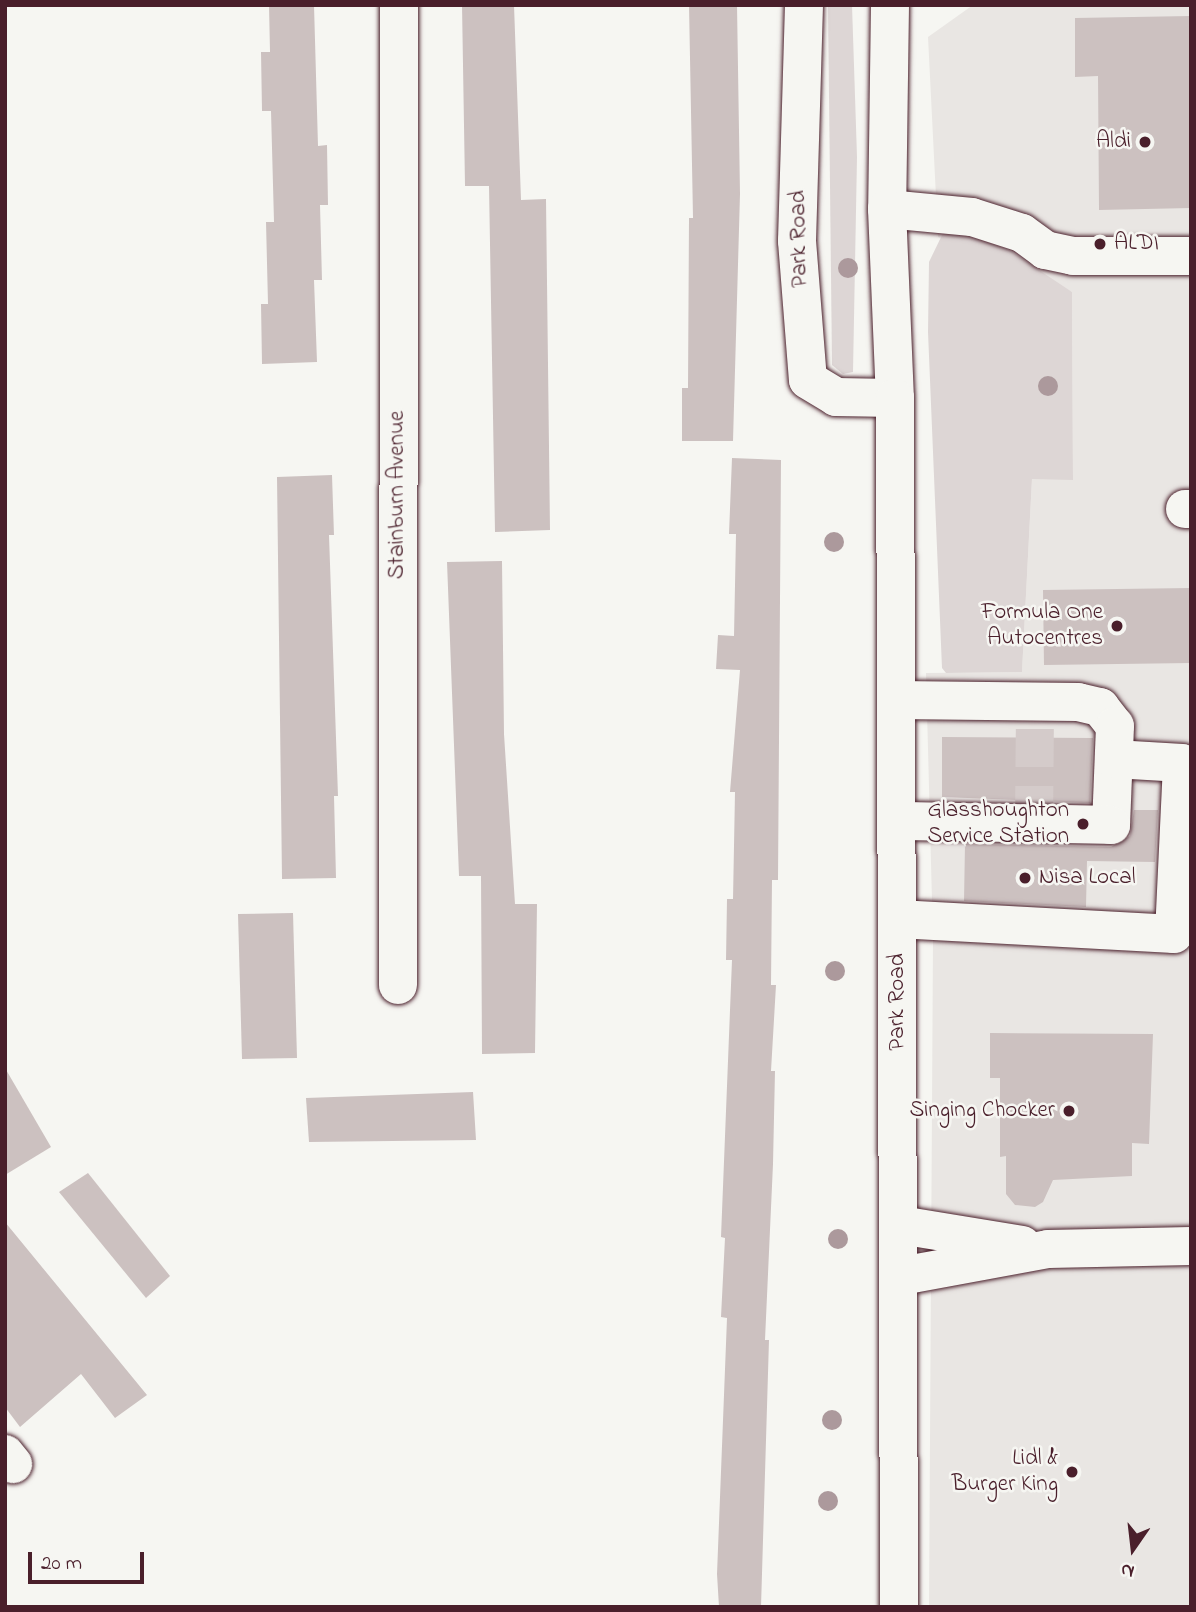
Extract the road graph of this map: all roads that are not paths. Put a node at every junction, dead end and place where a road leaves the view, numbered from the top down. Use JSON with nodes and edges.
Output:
{"nodes":[{"id":1,"x":399,"y":5,"type":"edge"},
{"id":2,"x":804,"y":5,"type":"edge"},
{"id":3,"x":890,"y":5,"type":"edge"},
{"id":4,"x":887,"y":209,"type":"junction"},
{"id":5,"x":1191,"y":256,"type":"edge"},
{"id":6,"x":895,"y":398,"type":"junction"},
{"id":7,"x":896,"y":700,"type":"junction"},
{"id":8,"x":1114,"y":759,"type":"junction"},
{"id":9,"x":897,"y":821,"type":"junction"},
{"id":10,"x":898,"y":919,"type":"junction"},
{"id":11,"x":398,"y":985,"type":"dead end"},
{"id":12,"x":900,"y":1225,"type":"junction"},
{"id":13,"x":1191,"y":1246,"type":"edge"},
{"id":14,"x":1048,"y":1249,"type":"junction"},
{"id":15,"x":901,"y":1276,"type":"junction"},
{"id":16,"x":899,"y":1607,"type":"edge"}],
"edges":[{"from":1,"to":11,"type":"main road","name":"Stainburn Avenue"},
{"from":2,"to":6,"type":"main road","name":"Park Road"},
{"from":3,"to":4,"type":"main road","name":"Park Road"},
{"from":4,"to":5,"type":"main road"},
{"from":4,"to":6,"type":"main road","name":"Park Road"},
{"from":6,"to":7,"type":"main road","name":"Park Road"},
{"from":7,"to":8,"type":"main road"},
{"from":7,"to":9,"type":"main road","name":"Park Road"},
{"from":8,"to":9,"type":"main road"},
{"from":8,"to":10,"type":"main road"},
{"from":9,"to":10,"type":"main road","name":"Park Road"},
{"from":10,"to":12,"type":"main road","name":"Park Road"},
{"from":12,"to":14,"type":"main road"},
{"from":12,"to":15,"type":"main road","name":"Park Road"},
{"from":13,"to":14,"type":"main road"},
{"from":14,"to":15,"type":"main road"},
{"from":15,"to":16,"type":"main road","name":"Park Road"}]}
